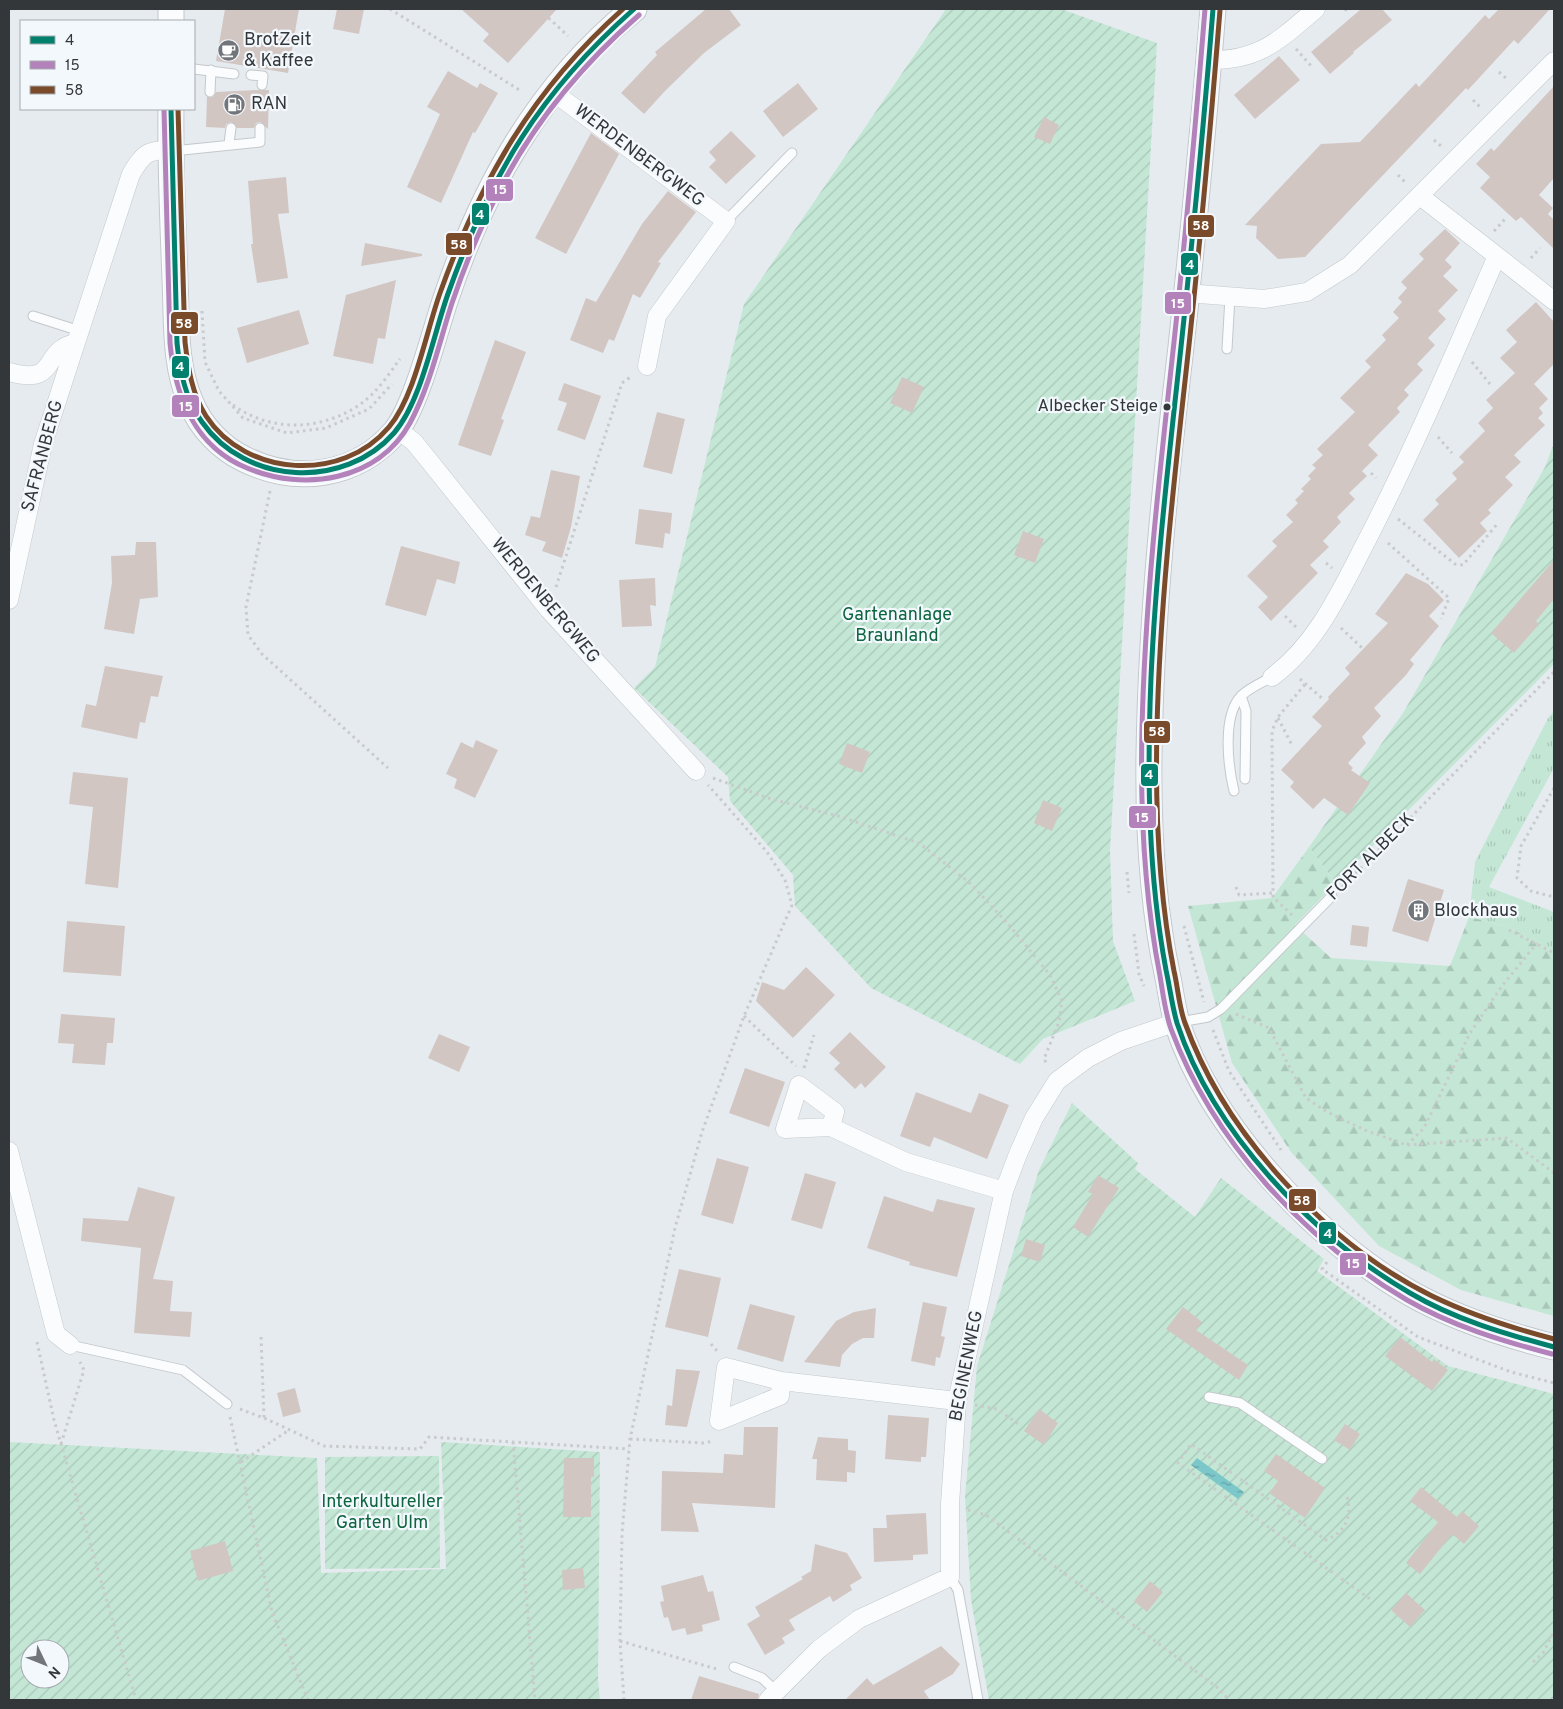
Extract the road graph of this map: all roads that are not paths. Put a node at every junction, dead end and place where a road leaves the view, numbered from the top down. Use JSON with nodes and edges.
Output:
{"nodes":[{"id":1,"x":634,"y":9,"type":"edge"},
{"id":2,"x":1213,"y":9,"type":"edge"},
{"id":3,"x":1316,"y":9,"type":"edge"},
{"id":4,"x":1209,"y":60,"type":"junction"},
{"id":5,"x":1554,"y":62,"type":"edge"},
{"id":6,"x":195,"y":69,"type":"edge"},
{"id":7,"x":211,"y":70,"type":"junction"},
{"id":8,"x":234,"y":74,"type":"dead end"},
{"id":9,"x":251,"y":75,"type":"dead end"},
{"id":10,"x":262,"y":85,"type":"dead end"},
{"id":11,"x":552,"y":91,"type":"junction"},
{"id":12,"x":210,"y":92,"type":"dead end"},
{"id":13,"x":171,"y":110,"type":"edge"},
{"id":14,"x":231,"y":128,"type":"dead end"},
{"id":15,"x":260,"y":128,"type":"dead end"},
{"id":16,"x":228,"y":143,"type":"junction"},
{"id":17,"x":170,"y":151,"type":"junction"},
{"id":18,"x":792,"y":153,"type":"dead end"},
{"id":19,"x":1420,"y":196,"type":"junction"},
{"id":20,"x":726,"y":221,"type":"junction"},
{"id":21,"x":1497,"y":256,"type":"junction"},
{"id":22,"x":1186,"y":293,"type":"junction"},
{"id":23,"x":1230,"y":297,"type":"junction"},
{"id":24,"x":1554,"y":301,"type":"edge"},
{"id":25,"x":33,"y":316,"type":"dead end"},
{"id":26,"x":77,"y":337,"type":"junction"},
{"id":27,"x":1227,"y":349,"type":"dead end"},
{"id":28,"x":647,"y":366,"type":"road end"},
{"id":29,"x":9,"y":372,"type":"edge"},
{"id":30,"x":397,"y":430,"type":"junction"},
{"id":31,"x":9,"y":600,"type":"edge"},
{"id":32,"x":1272,"y":677,"type":"joint"},
{"id":33,"x":1241,"y":696,"type":"junction"},
{"id":34,"x":696,"y":772,"type":"road end"},
{"id":35,"x":1244,"y":780,"type":"dead end"},
{"id":36,"x":1234,"y":791,"type":"dead end"},
{"id":37,"x":1332,"y":896,"type":"road end"},
{"id":38,"x":1177,"y":1022,"type":"junction"},
{"id":39,"x":831,"y":1126,"type":"junction"},
{"id":40,"x":9,"y":1151,"type":"edge"},
{"id":41,"x":1004,"y":1191,"type":"junction"},
{"id":42,"x":70,"y":1345,"type":"joint"},
{"id":43,"x":1554,"y":1347,"type":"edge"},
{"id":44,"x":781,"y":1381,"type":"dead end"},
{"id":45,"x":1209,"y":1397,"type":"dead end"},
{"id":46,"x":957,"y":1401,"type":"junction"},
{"id":47,"x":227,"y":1404,"type":"road end"},
{"id":48,"x":1322,"y":1459,"type":"dead end"},
{"id":49,"x":950,"y":1577,"type":"junction"},
{"id":50,"x":734,"y":1667,"type":"road end"},
{"id":51,"x":772,"y":1695,"type":"edge"},
{"id":52,"x":978,"y":1700,"type":"edge"}],
"edges":[{"from":1,"to":11,"type":"main road"},
{"from":2,"to":4,"type":"main road"},
{"from":3,"to":4,"type":"street"},
{"from":4,"to":22,"type":"main road"},
{"from":5,"to":19,"type":"street"},
{"from":6,"to":7,"type":"lane"},
{"from":7,"to":8,"type":"lane"},
{"from":7,"to":12,"type":"lane"},
{"from":9,"to":10,"type":"lane"},
{"from":11,"to":20,"type":"street","name":"WERDENBERGWEG"},
{"from":11,"to":30,"type":"main road"},
{"from":13,"to":17,"type":"main road"},
{"from":14,"to":16,"type":"lane"},
{"from":15,"to":16,"type":"lane"},
{"from":16,"to":17,"type":"lane"},
{"from":17,"to":26,"type":"street","name":"SAFRANBERG"},
{"from":17,"to":30,"type":"main road"},
{"from":18,"to":20,"type":"lane"},
{"from":19,"to":21,"type":"street"},
{"from":19,"to":23,"type":"street"},
{"from":20,"to":28,"type":"street"},
{"from":21,"to":24,"type":"street"},
{"from":21,"to":32,"type":"street"},
{"from":22,"to":23,"type":"street"},
{"from":22,"to":38,"type":"main road"},
{"from":23,"to":27,"type":"lane"},
{"from":25,"to":26,"type":"lane"},
{"from":26,"to":29,"type":"street","name":"SAFRANBERG"},
{"from":26,"to":31,"type":"street","name":"SAFRANBERG"},
{"from":30,"to":34,"type":"street","name":"WERDENBERGWEG"},
{"from":32,"to":33,"type":"lane"},
{"from":33,"to":35,"type":"lane"},
{"from":33,"to":36,"type":"lane"},
{"from":37,"to":38,"type":"lane","name":"FORT ALBECK"},
{"from":38,"to":41,"type":"street","name":"BEGINENWEG"},
{"from":38,"to":43,"type":"main road"},
{"from":39,"to":39,"type":"street"},
{"from":39,"to":41,"type":"street"},
{"from":40,"to":42,"type":"street"},
{"from":41,"to":46,"type":"street","name":"BEGINENWEG"},
{"from":42,"to":47,"type":"lane"},
{"from":44,"to":46,"type":"street"},
{"from":45,"to":48,"type":"lane"},
{"from":46,"to":49,"type":"street","name":"BEGINENWEG"},
{"from":49,"to":51,"type":"street"},
{"from":49,"to":52,"type":"lane"},
{"from":50,"to":51,"type":"lane"}]}
